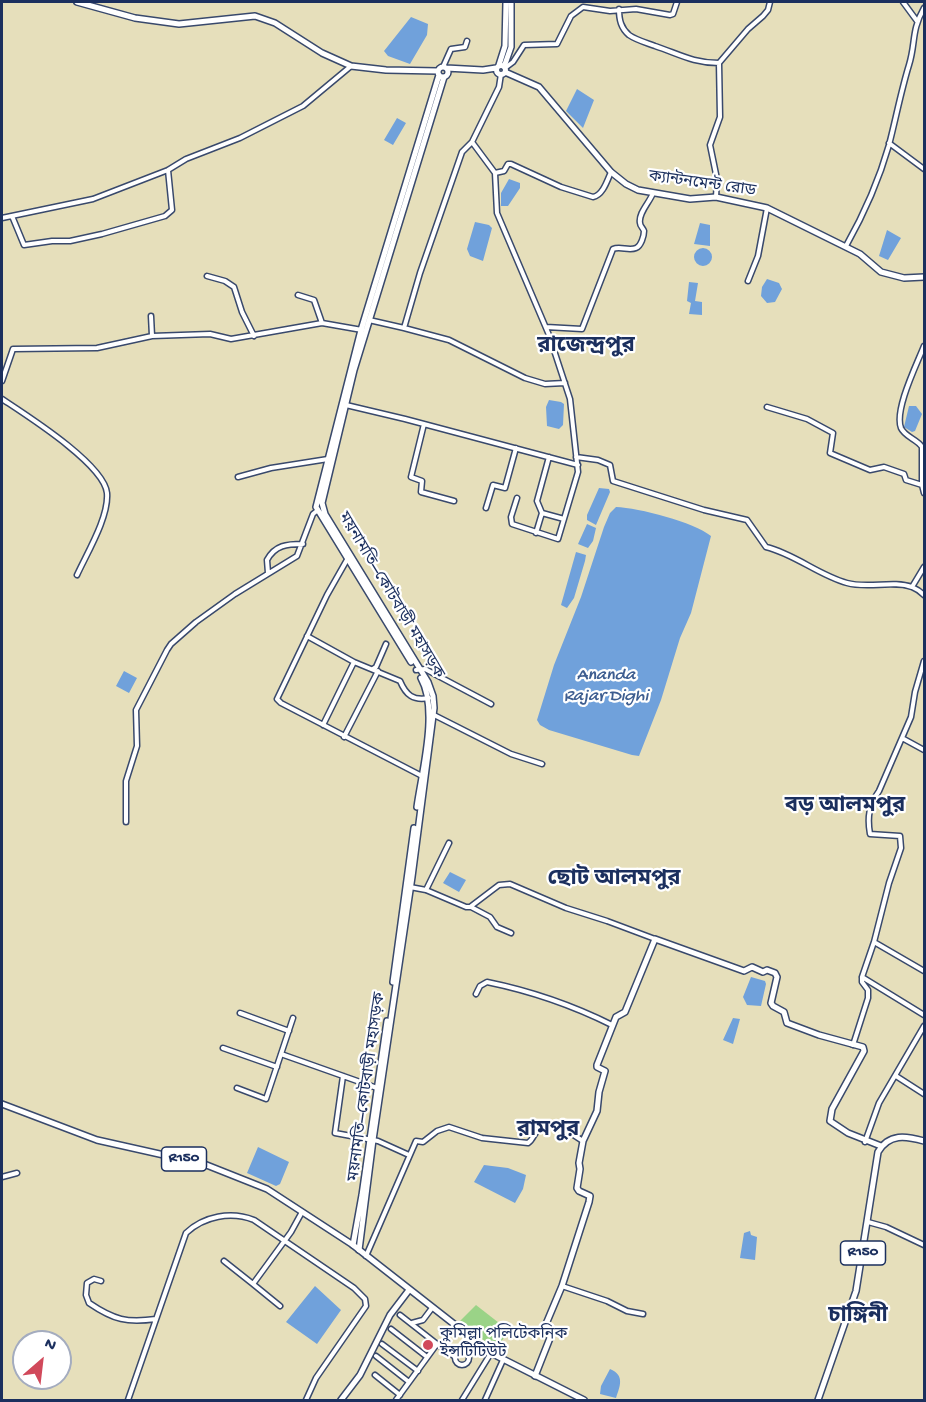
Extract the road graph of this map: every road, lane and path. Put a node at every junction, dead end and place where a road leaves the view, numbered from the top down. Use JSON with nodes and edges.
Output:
{"nodes":[{"id":1,"x":77,"y":2,"type":"edge"},
{"id":2,"x":506,"y":2,"type":"edge"},
{"id":3,"x":511,"y":2,"type":"edge"},
{"id":4,"x":677,"y":2,"type":"edge"},
{"id":5,"x":770,"y":2,"type":"edge"},
{"id":6,"x":903,"y":2,"type":"edge"},
{"id":7,"x":924,"y":8,"type":"edge"},
{"id":8,"x":619,"y":9,"type":"junction"},
{"id":9,"x":917,"y":21,"type":"junction"},
{"id":10,"x":467,"y":41,"type":"dead end"},
{"id":11,"x":719,"y":63,"type":"junction"},
{"id":12,"x":351,"y":66,"type":"junction"},
{"id":13,"x":501,"y":69,"type":"junction"},
{"id":14,"x":443,"y":72,"type":"junction"},
{"id":15,"x":472,"y":142,"type":"junction"},
{"id":16,"x":889,"y":143,"type":"junction"},
{"id":17,"x":924,"y":169,"type":"edge"},
{"id":18,"x":168,"y":170,"type":"junction"},
{"id":19,"x":611,"y":172,"type":"junction"},
{"id":20,"x":495,"y":173,"type":"junction"},
{"id":21,"x":653,"y":193,"type":"junction"},
{"id":22,"x":716,"y":197,"type":"junction"},
{"id":23,"x":767,"y":208,"type":"junction"},
{"id":24,"x":12,"y":216,"type":"junction"},
{"id":25,"x":2,"y":218,"type":"edge"},
{"id":26,"x":394,"y":232,"type":"junction"},
{"id":27,"x":846,"y":246,"type":"junction"},
{"id":28,"x":207,"y":276,"type":"dead end"},
{"id":29,"x":924,"y":277,"type":"edge"},
{"id":30,"x":748,"y":281,"type":"dead end"},
{"id":31,"x":298,"y":295,"type":"dead end"},
{"id":32,"x":151,"y":316,"type":"dead end"},
{"id":33,"x":369,"y":320,"type":"junction"},
{"id":34,"x":322,"y":323,"type":"junction"},
{"id":35,"x":546,"y":327,"type":"junction"},
{"id":36,"x":404,"y":328,"type":"junction"},
{"id":37,"x":363,"y":331,"type":"junction"},
{"id":38,"x":152,"y":336,"type":"junction"},
{"id":39,"x":254,"y":336,"type":"junction"},
{"id":40,"x":924,"y":346,"type":"edge"},
{"id":41,"x":2,"y":381,"type":"edge"},
{"id":42,"x":565,"y":383,"type":"junction"},
{"id":43,"x":2,"y":399,"type":"edge"},
{"id":44,"x":345,"y":405,"type":"junction"},
{"id":45,"x":768,"y":407,"type":"dead end"},
{"id":46,"x":424,"y":424,"type":"junction"},
{"id":47,"x":516,"y":448,"type":"junction"},
{"id":48,"x":549,"y":457,"type":"junction"},
{"id":49,"x":576,"y":458,"type":"junction"},
{"id":50,"x":328,"y":459,"type":"junction"},
{"id":51,"x":578,"y":465,"type":"junction"},
{"id":52,"x":238,"y":477,"type":"dead end"},
{"id":53,"x":922,"y":484,"type":"junction"},
{"id":54,"x":924,"y":493,"type":"edge"},
{"id":55,"x":518,"y":498,"type":"dead end"},
{"id":56,"x":454,"y":501,"type":"dead end"},
{"id":57,"x":486,"y":508,"type":"dead end"},
{"id":58,"x":320,"y":509,"type":"junction"},
{"id":59,"x":542,"y":513,"type":"junction"},
{"id":60,"x":564,"y":519,"type":"junction"},
{"id":61,"x":536,"y":533,"type":"junction"},
{"id":62,"x":303,"y":544,"type":"junction"},
{"id":63,"x":349,"y":558,"type":"junction"},
{"id":64,"x":924,"y":567,"type":"edge"},
{"id":65,"x":268,"y":573,"type":"junction"},
{"id":66,"x":77,"y":575,"type":"dead end"},
{"id":67,"x":912,"y":587,"type":"junction"},
{"id":68,"x":924,"y":595,"type":"edge"},
{"id":69,"x":307,"y":636,"type":"junction"},
{"id":70,"x":386,"y":644,"type":"dead end"},
{"id":71,"x":924,"y":661,"type":"edge"},
{"id":72,"x":354,"y":662,"type":"junction"},
{"id":73,"x":372,"y":669,"type":"junction"},
{"id":74,"x":418,"y":669,"type":"junction"},
{"id":75,"x":378,"y":671,"type":"junction"},
{"id":76,"x":429,"y":698,"type":"junction"},
{"id":77,"x":490,"y":704,"type":"dead end"},
{"id":78,"x":434,"y":715,"type":"junction"},
{"id":79,"x":323,"y":725,"type":"junction"},
{"id":80,"x":344,"y":737,"type":"junction"},
{"id":81,"x":902,"y":738,"type":"junction"},
{"id":82,"x":924,"y":750,"type":"edge"},
{"id":83,"x":542,"y":764,"type":"dead end"},
{"id":84,"x":424,"y":776,"type":"junction"},
{"id":85,"x":126,"y":822,"type":"dead end"},
{"id":86,"x":449,"y":843,"type":"dead end"},
{"id":87,"x":411,"y":887,"type":"junction"},
{"id":88,"x":426,"y":890,"type":"junction"},
{"id":89,"x":470,"y":907,"type":"junction"},
{"id":90,"x":511,"y":933,"type":"dead end"},
{"id":91,"x":655,"y":939,"type":"junction"},
{"id":92,"x":874,"y":942,"type":"junction"},
{"id":93,"x":924,"y":971,"type":"edge"},
{"id":94,"x":862,"y":977,"type":"junction"},
{"id":95,"x":477,"y":994,"type":"dead end"},
{"id":96,"x":240,"y":1013,"type":"dead end"},
{"id":97,"x":924,"y":1015,"type":"edge"},
{"id":98,"x":293,"y":1018,"type":"dead end"},
{"id":99,"x":612,"y":1025,"type":"junction"},
{"id":100,"x":924,"y":1026,"type":"edge"},
{"id":101,"x":289,"y":1031,"type":"junction"},
{"id":102,"x":853,"y":1045,"type":"junction"},
{"id":103,"x":223,"y":1048,"type":"dead end"},
{"id":104,"x":281,"y":1054,"type":"junction"},
{"id":105,"x":277,"y":1066,"type":"junction"},
{"id":106,"x":343,"y":1076,"type":"junction"},
{"id":107,"x":896,"y":1076,"type":"junction"},
{"id":108,"x":237,"y":1088,"type":"dead end"},
{"id":109,"x":377,"y":1088,"type":"junction"},
{"id":110,"x":924,"y":1094,"type":"edge"},
{"id":111,"x":2,"y":1104,"type":"edge"},
{"id":112,"x":357,"y":1137,"type":"junction"},
{"id":113,"x":371,"y":1140,"type":"junction"},
{"id":114,"x":924,"y":1140,"type":"edge"},
{"id":115,"x":583,"y":1141,"type":"junction"},
{"id":116,"x":865,"y":1142,"type":"junction"},
{"id":117,"x":881,"y":1146,"type":"junction"},
{"id":118,"x":409,"y":1155,"type":"junction"},
{"id":119,"x":353,"y":1163,"type":"dead end"},
{"id":120,"x":17,"y":1173,"type":"dead end"},
{"id":121,"x":2,"y":1177,"type":"edge"},
{"id":122,"x":303,"y":1211,"type":"junction"},
{"id":123,"x":868,"y":1222,"type":"junction"},
{"id":124,"x":284,"y":1241,"type":"junction"},
{"id":125,"x":353,"y":1245,"type":"junction"},
{"id":126,"x":924,"y":1245,"type":"edge"},
{"id":127,"x":360,"y":1250,"type":"junction"},
{"id":128,"x":366,"y":1256,"type":"junction"},
{"id":129,"x":224,"y":1262,"type":"dead end"},
{"id":130,"x":101,"y":1281,"type":"dead end"},
{"id":131,"x":252,"y":1284,"type":"junction"},
{"id":132,"x":562,"y":1286,"type":"junction"},
{"id":133,"x":409,"y":1290,"type":"junction"},
{"id":134,"x":280,"y":1306,"type":"dead end"},
{"id":135,"x":432,"y":1308,"type":"junction"},
{"id":136,"x":643,"y":1314,"type":"dead end"},
{"id":137,"x":400,"y":1315,"type":"dead end"},
{"id":138,"x":156,"y":1319,"type":"junction"},
{"id":139,"x":423,"y":1320,"type":"junction"},
{"id":140,"x":411,"y":1323,"type":"junction"},
{"id":141,"x":391,"y":1329,"type":"dead end"},
{"id":142,"x":424,"y":1334,"type":"junction"},
{"id":143,"x":474,"y":1340,"type":"junction"},
{"id":144,"x":382,"y":1344,"type":"dead end"},
{"id":145,"x":437,"y":1344,"type":"junction"},
{"id":146,"x":466,"y":1352,"type":"junction"},
{"id":147,"x":491,"y":1353,"type":"junction"},
{"id":148,"x":376,"y":1356,"type":"dead end"},
{"id":149,"x":427,"y":1357,"type":"junction"},
{"id":150,"x":455,"y":1357,"type":"junction"},
{"id":151,"x":503,"y":1360,"type":"junction"},
{"id":152,"x":418,"y":1371,"type":"junction"},
{"id":153,"x":375,"y":1375,"type":"dead end"},
{"id":154,"x":535,"y":1376,"type":"junction"},
{"id":155,"x":409,"y":1382,"type":"junction"},
{"id":156,"x":400,"y":1395,"type":"junction"},
{"id":157,"x":128,"y":1401,"type":"edge"},
{"id":158,"x":306,"y":1401,"type":"edge"},
{"id":159,"x":341,"y":1401,"type":"edge"},
{"id":160,"x":396,"y":1401,"type":"edge"},
{"id":161,"x":462,"y":1401,"type":"edge"},
{"id":162,"x":484,"y":1401,"type":"edge"},
{"id":163,"x":584,"y":1401,"type":"edge"},
{"id":164,"x":818,"y":1401,"type":"edge"}],
"edges":[{"from":1,"to":12,"type":"main road"},
{"from":2,"to":13,"type":"main road"},
{"from":3,"to":13,"type":"main road"},
{"from":4,"to":8,"type":"street"},
{"from":5,"to":11,"type":"street"},
{"from":6,"to":9,"type":"street"},
{"from":7,"to":9,"type":"street"},
{"from":8,"to":11,"type":"street"},
{"from":8,"to":13,"type":"street"},
{"from":9,"to":16,"type":"street"},
{"from":10,"to":14,"type":"street"},
{"from":11,"to":22,"type":"street"},
{"from":12,"to":14,"type":"main road"},
{"from":12,"to":18,"type":"street"},
{"from":13,"to":14,"type":"main road"},
{"from":13,"to":15,"type":"street"},
{"from":13,"to":19,"type":"main road","name":"ক্যান্টনমেন্ট রোড"},
{"from":14,"to":26,"type":"main road","name":"ময়নামতি–কোটবাড়ী মহাসড়ক"},
{"from":15,"to":20,"type":"street"},
{"from":15,"to":36,"type":"street"},
{"from":16,"to":17,"type":"street"},
{"from":16,"to":27,"type":"street"},
{"from":18,"to":24,"type":"street"},
{"from":18,"to":24,"type":"street"},
{"from":19,"to":20,"type":"street"},
{"from":19,"to":21,"type":"main road","name":"ক্যান্টনমেন্ট রোড"},
{"from":20,"to":35,"type":"street"},
{"from":21,"to":22,"type":"main road","name":"ক্যান্টনমেন্ট রোড"},
{"from":21,"to":35,"type":"street"},
{"from":22,"to":23,"type":"main road","name":"ক্যান্টনমেন্ট রোড"},
{"from":23,"to":27,"type":"main road","name":"ক্যান্টনমেন্ট রোড"},
{"from":23,"to":30,"type":"street"},
{"from":24,"to":25,"type":"street"},
{"from":26,"to":33,"type":"main road","name":"ময়নামতি–কোটবাড়ী মহাসড়ক"},
{"from":26,"to":37,"type":"main road","name":"ময়নামতি–কোটবাড়ী মহাসড়ক"},
{"from":27,"to":29,"type":"main road","name":"ক্যান্টনমেন্ট রোড"},
{"from":28,"to":39,"type":"street"},
{"from":31,"to":34,"type":"street"},
{"from":32,"to":38,"type":"street"},
{"from":33,"to":36,"type":"street"},
{"from":33,"to":37,"type":"main road","name":"ময়নামতি–কোটবাড়ী মহাসড়ক"},
{"from":34,"to":37,"type":"street"},
{"from":34,"to":39,"type":"street"},
{"from":35,"to":42,"type":"street"},
{"from":36,"to":42,"type":"street"},
{"from":37,"to":44,"type":"main road","name":"ময়নামতি–কোটবাড়ী মহাসড়ক"},
{"from":37,"to":50,"type":"main road","name":"ময়নামতি–কোটবাড়ী মহাসড়ক"},
{"from":38,"to":39,"type":"street"},
{"from":38,"to":41,"type":"street"},
{"from":40,"to":53,"type":"street"},
{"from":42,"to":49,"type":"street"},
{"from":43,"to":66,"type":"street"},
{"from":44,"to":46,"type":"street"},
{"from":44,"to":58,"type":"main road","name":"ময়নামতি–কোটবাড়ী মহাসড়ক"},
{"from":45,"to":53,"type":"street"},
{"from":46,"to":47,"type":"street"},
{"from":46,"to":56,"type":"street"},
{"from":47,"to":48,"type":"street"},
{"from":47,"to":57,"type":"street"},
{"from":48,"to":51,"type":"street"},
{"from":48,"to":59,"type":"street"},
{"from":49,"to":51,"type":"street"},
{"from":49,"to":67,"type":"street"},
{"from":50,"to":52,"type":"street"},
{"from":50,"to":58,"type":"main road","name":"ময়নামতি–কোটবাড়ী মহাসড়ক"},
{"from":51,"to":60,"type":"street"},
{"from":53,"to":54,"type":"street"},
{"from":55,"to":61,"type":"street"},
{"from":58,"to":62,"type":"street"},
{"from":58,"to":63,"type":"main road","name":"ময়নামতি–কোটবাড়ী মহাসড়ক"},
{"from":59,"to":60,"type":"street"},
{"from":59,"to":61,"type":"street"},
{"from":60,"to":61,"type":"street"},
{"from":62,"to":65,"type":"street"},
{"from":62,"to":65,"type":"street"},
{"from":63,"to":69,"type":"street"},
{"from":63,"to":74,"type":"main road","name":"ময়নামতি–কোটবাড়ী মহাসড়ক"},
{"from":64,"to":67,"type":"street"},
{"from":65,"to":85,"type":"street"},
{"from":67,"to":68,"type":"street"},
{"from":69,"to":72,"type":"street"},
{"from":69,"to":79,"type":"street"},
{"from":70,"to":73,"type":"street"},
{"from":71,"to":81,"type":"street"},
{"from":72,"to":73,"type":"street"},
{"from":72,"to":79,"type":"street"},
{"from":73,"to":75,"type":"street"},
{"from":74,"to":76,"type":"main road","name":"ময়নামতি–কোটবাড়ী মহাসড়ক"},
{"from":74,"to":77,"type":"street"},
{"from":74,"to":78,"type":"main road","name":"ময়নামতি–কোটবাড়ী মহাসড়ক"},
{"from":75,"to":76,"type":"street"},
{"from":75,"to":80,"type":"street"},
{"from":76,"to":84,"type":"main road","name":"ময়নামতি–কোটবাড়ী মহাসড়ক"},
{"from":78,"to":83,"type":"street"},
{"from":78,"to":84,"type":"main road","name":"ময়নামতি–কোটবাড়ী মহাসড়ক"},
{"from":79,"to":80,"type":"street"},
{"from":80,"to":84,"type":"street"},
{"from":81,"to":82,"type":"street"},
{"from":81,"to":92,"type":"street"},
{"from":84,"to":87,"type":"main road","name":"ময়নামতি–কোটবাড়ী মহাসড়ক"},
{"from":84,"to":109,"type":"main road","name":"ময়নামতি–কোটবাড়ী মহাসড়ক"},
{"from":86,"to":88,"type":"street"},
{"from":87,"to":88,"type":"street"},
{"from":87,"to":113,"type":"main road","name":"ময়নামতি–কোটবাড়ী মহাসড়ক"},
{"from":88,"to":89,"type":"street"},
{"from":89,"to":90,"type":"street"},
{"from":89,"to":91,"type":"street"},
{"from":91,"to":99,"type":"main road"},
{"from":91,"to":102,"type":"main road"},
{"from":92,"to":93,"type":"street"},
{"from":92,"to":94,"type":"street"},
{"from":94,"to":97,"type":"street"},
{"from":94,"to":102,"type":"street"},
{"from":95,"to":99,"type":"street"},
{"from":96,"to":101,"type":"street"},
{"from":98,"to":101,"type":"street"},
{"from":99,"to":115,"type":"main road"},
{"from":100,"to":107,"type":"street"},
{"from":101,"to":104,"type":"street"},
{"from":102,"to":116,"type":"main road"},
{"from":103,"to":105,"type":"street"},
{"from":104,"to":105,"type":"street"},
{"from":104,"to":106,"type":"street"},
{"from":105,"to":108,"type":"street"},
{"from":106,"to":109,"type":"street"},
{"from":106,"to":112,"type":"street"},
{"from":107,"to":110,"type":"street"},
{"from":107,"to":116,"type":"street"},
{"from":109,"to":113,"type":"main road","name":"ময়নামতি–কোটবাড়ী মহাসড়ক"},
{"from":111,"to":122,"type":"main road","number":"R150"},
{"from":112,"to":113,"type":"street"},
{"from":112,"to":119,"type":"street"},
{"from":113,"to":118,"type":"street"},
{"from":113,"to":125,"type":"main road","name":"ময়নামতি–কোটবাড়ী মহাসড়ক"},
{"from":113,"to":127,"type":"main road","name":"ময়নামতি–কোটবাড়ী মহাসড়ক"},
{"from":114,"to":117,"type":"main road"},
{"from":115,"to":118,"type":"street"},
{"from":115,"to":132,"type":"main road"},
{"from":116,"to":117,"type":"main road"},
{"from":117,"to":123,"type":"main road","number":"R150"},
{"from":118,"to":128,"type":"street"},
{"from":120,"to":121,"type":"street"},
{"from":122,"to":124,"type":"street"},
{"from":122,"to":125,"type":"main road","number":"R150"},
{"from":123,"to":126,"type":"street"},
{"from":123,"to":164,"type":"main road","number":"R150"},
{"from":124,"to":131,"type":"street"},
{"from":124,"to":138,"type":"street"},
{"from":124,"to":158,"type":"street"},
{"from":125,"to":127,"type":"main road","number":"R150"},
{"from":127,"to":128,"type":"main road","number":"R150"},
{"from":128,"to":133,"type":"main road","number":"R150"},
{"from":129,"to":131,"type":"street"},
{"from":130,"to":138,"type":"street"},
{"from":131,"to":134,"type":"street"},
{"from":132,"to":136,"type":"street"},
{"from":132,"to":154,"type":"main road"},
{"from":133,"to":135,"type":"main road","number":"R150"},
{"from":133,"to":159,"type":"main road"},
{"from":135,"to":139,"type":"street"},
{"from":135,"to":143,"type":"main road","number":"R150"},
{"from":137,"to":140,"type":"street"},
{"from":138,"to":157,"type":"street"},
{"from":139,"to":140,"type":"street"},
{"from":139,"to":142,"type":"street"},
{"from":140,"to":142,"type":"street"},
{"from":141,"to":149,"type":"street"},
{"from":142,"to":145,"type":"street"},
{"from":143,"to":146,"type":"street"},
{"from":143,"to":147,"type":"main road","number":"R150"},
{"from":144,"to":152,"type":"street"},
{"from":145,"to":149,"type":"street"},
{"from":145,"to":150,"type":"street"},
{"from":146,"to":150,"type":"street"},
{"from":146,"to":150,"type":"street"},
{"from":147,"to":151,"type":"main road","number":"R150"},
{"from":147,"to":161,"type":"street"},
{"from":148,"to":155,"type":"street"},
{"from":149,"to":152,"type":"street"},
{"from":151,"to":154,"type":"main road","number":"R150"},
{"from":151,"to":162,"type":"street"},
{"from":152,"to":155,"type":"street"},
{"from":153,"to":156,"type":"street"},
{"from":154,"to":163,"type":"main road","number":"R150"},
{"from":155,"to":156,"type":"street"},
{"from":156,"to":160,"type":"street"}]}
